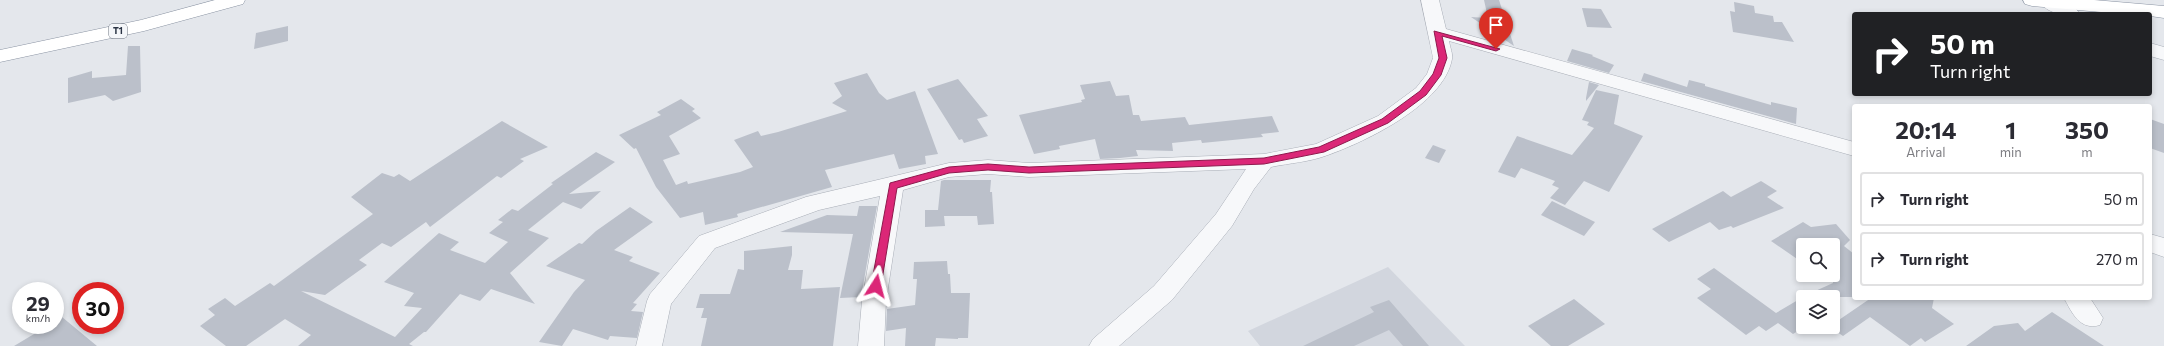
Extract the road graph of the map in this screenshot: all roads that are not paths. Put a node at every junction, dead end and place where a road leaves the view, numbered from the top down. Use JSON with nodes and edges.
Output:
{"nodes":[{"id":1,"x":236,"y":0,"type":"edge"},
{"id":2,"x":1430,"y":0,"type":"edge"},
{"id":3,"x":2041,"y":1,"type":"edge"},
{"id":4,"x":2066,"y":12,"type":"edge"},
{"id":5,"x":2164,"y":12,"type":"edge"},
{"id":6,"x":1437,"y":32,"type":"junction"},
{"id":7,"x":2152,"y":50,"type":"edge"},
{"id":8,"x":2164,"y":54,"type":"edge"},
{"id":9,"x":0,"y":56,"type":"edge"},
{"id":10,"x":1852,"y":148,"type":"edge"},
{"id":11,"x":1264,"y":161,"type":"junction"},
{"id":12,"x":893,"y":186,"type":"junction"},
{"id":13,"x":2152,"y":243,"type":"edge"},
{"id":14,"x":2164,"y":248,"type":"edge"},
{"id":15,"x":2078,"y":300,"type":"edge"},
{"id":16,"x":2091,"y":318,"type":"dead end"},
{"id":17,"x":649,"y":346,"type":"edge"},
{"id":18,"x":871,"y":346,"type":"edge"},
{"id":19,"x":1102,"y":346,"type":"edge"}],
"edges":[{"from":1,"to":9,"type":"highway","number":"T1"},
{"from":2,"to":6,"type":"street"},
{"from":3,"to":4,"type":"street"},
{"from":3,"to":5,"type":"highway"},
{"from":6,"to":10,"type":"street"},
{"from":6,"to":11,"type":"street"},
{"from":7,"to":8,"type":"street"},
{"from":11,"to":12,"type":"street"},
{"from":11,"to":19,"type":"street"},
{"from":12,"to":17,"type":"street"},
{"from":12,"to":18,"type":"street"},
{"from":13,"to":14,"type":"street"},
{"from":15,"to":16,"type":"street"}]}
